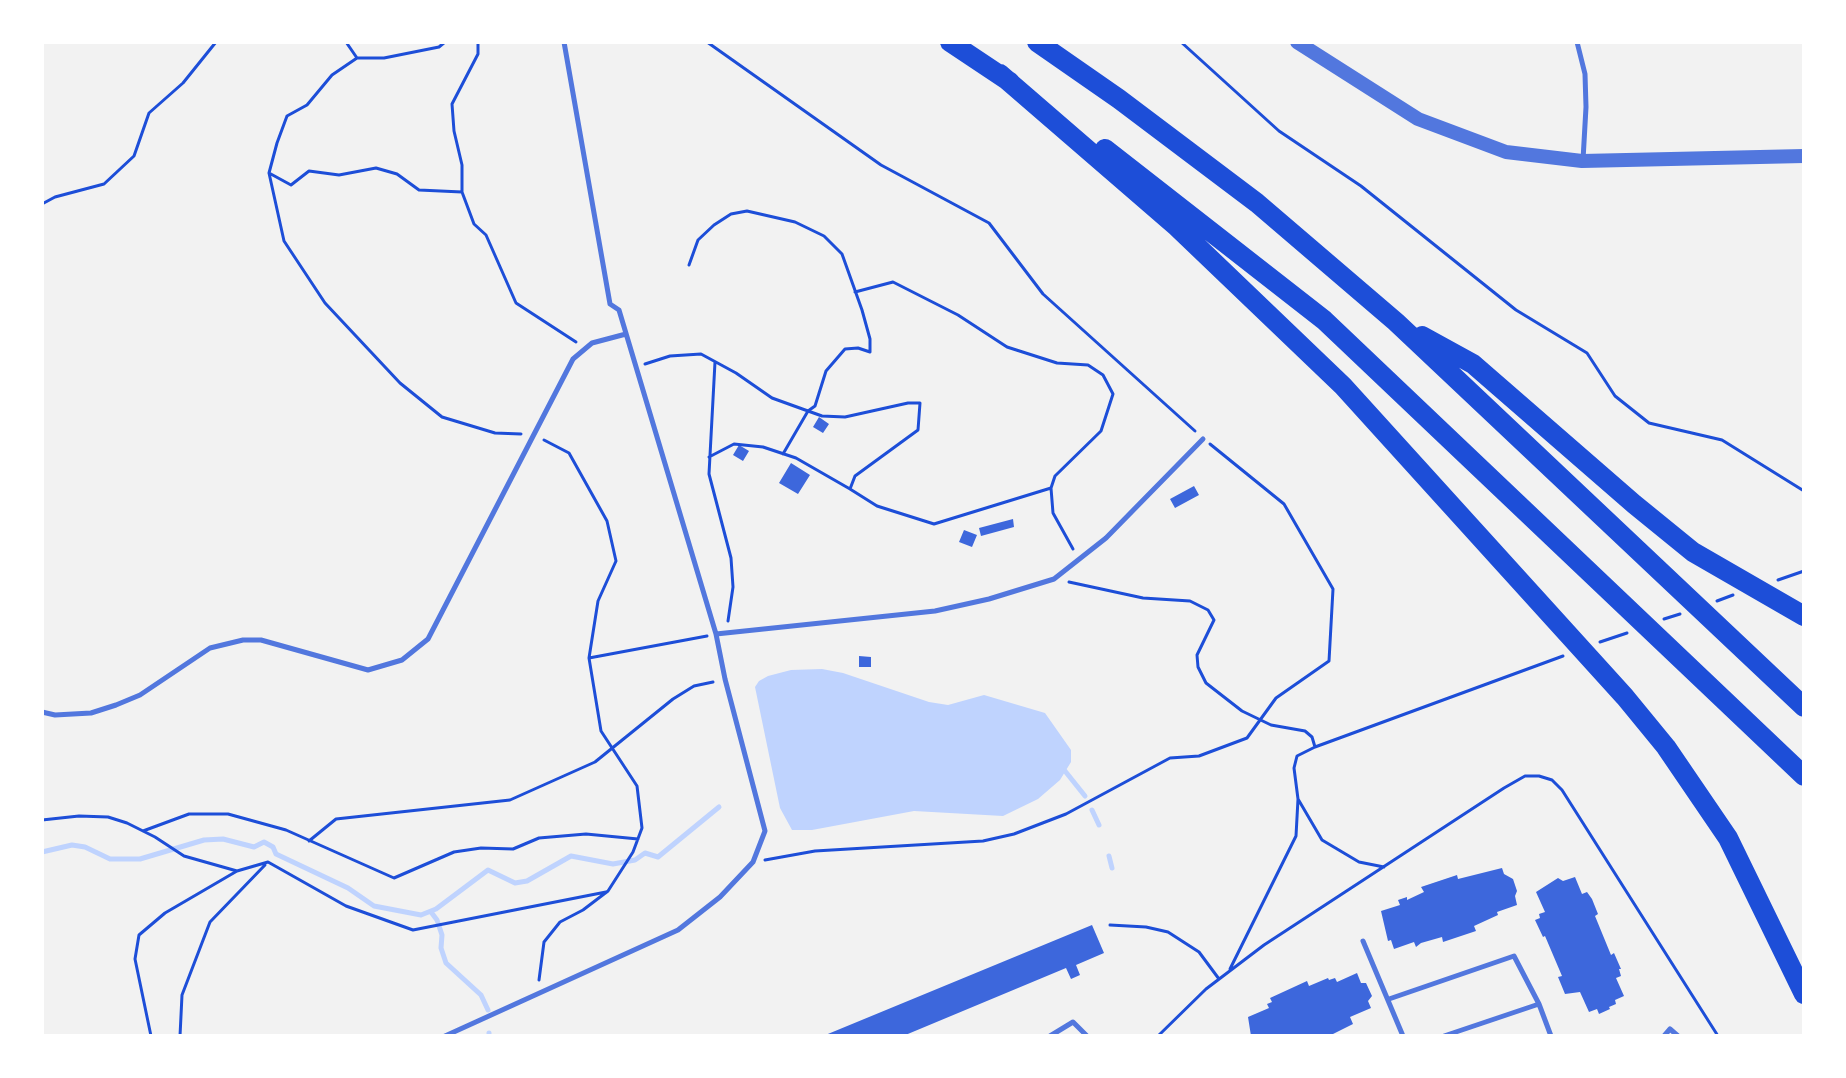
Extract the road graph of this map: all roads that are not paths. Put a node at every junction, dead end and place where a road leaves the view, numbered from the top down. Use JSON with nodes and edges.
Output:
{"nodes":[{"id":1,"x":564,"y":42,"type":"edge"},
{"id":2,"x":950,"y":42,"type":"edge"},
{"id":3,"x":1037,"y":42,"type":"edge"},
{"id":4,"x":1297,"y":42,"type":"edge"},
{"id":5,"x":1577,"y":42,"type":"edge"},
{"id":6,"x":1000,"y":74,"type":"junction"},
{"id":7,"x":1804,"y":156,"type":"edge"},
{"id":8,"x":1582,"y":161,"type":"junction"},
{"id":9,"x":1396,"y":322,"type":"junction"},
{"id":10,"x":626,"y":334,"type":"junction"},
{"id":11,"x":1203,"y":439,"type":"road end"},
{"id":12,"x":1804,"y":616,"type":"edge"},
{"id":13,"x":716,"y":634,"type":"junction"},
{"id":14,"x":1804,"y":707,"type":"edge"},
{"id":15,"x":42,"y":712,"type":"edge"},
{"id":16,"x":1804,"y":776,"type":"edge"},
{"id":17,"x":1363,"y":941,"type":"dead end"},
{"id":18,"x":1804,"y":994,"type":"edge"},
{"id":19,"x":1389,"y":999,"type":"junction"},
{"id":20,"x":1539,"y":1004,"type":"junction"},
{"id":21,"x":445,"y":1036,"type":"edge"},
{"id":22,"x":1050,"y":1036,"type":"edge"},
{"id":23,"x":1087,"y":1036,"type":"edge"},
{"id":24,"x":1403,"y":1036,"type":"edge"},
{"id":25,"x":1444,"y":1036,"type":"edge"},
{"id":26,"x":1551,"y":1036,"type":"edge"},
{"id":27,"x":1664,"y":1036,"type":"edge"},
{"id":28,"x":1678,"y":1036,"type":"edge"}],
"edges":[{"from":1,"to":10,"type":"lane"},
{"from":2,"to":6,"type":"highway"},
{"from":3,"to":9,"type":"highway"},
{"from":4,"to":8,"type":"street"},
{"from":5,"to":8,"type":"lane"},
{"from":6,"to":16,"type":"highway"},
{"from":6,"to":18,"type":"highway"},
{"from":7,"to":8,"type":"street"},
{"from":9,"to":12,"type":"highway"},
{"from":9,"to":14,"type":"highway"},
{"from":10,"to":13,"type":"lane"},
{"from":10,"to":15,"type":"lane"},
{"from":11,"to":13,"type":"lane"},
{"from":13,"to":21,"type":"lane"},
{"from":17,"to":19,"type":"lane"},
{"from":19,"to":20,"type":"lane"},
{"from":19,"to":24,"type":"lane"},
{"from":20,"to":25,"type":"lane"},
{"from":20,"to":26,"type":"lane"},
{"from":22,"to":23,"type":"lane"},
{"from":27,"to":28,"type":"lane"}]}
